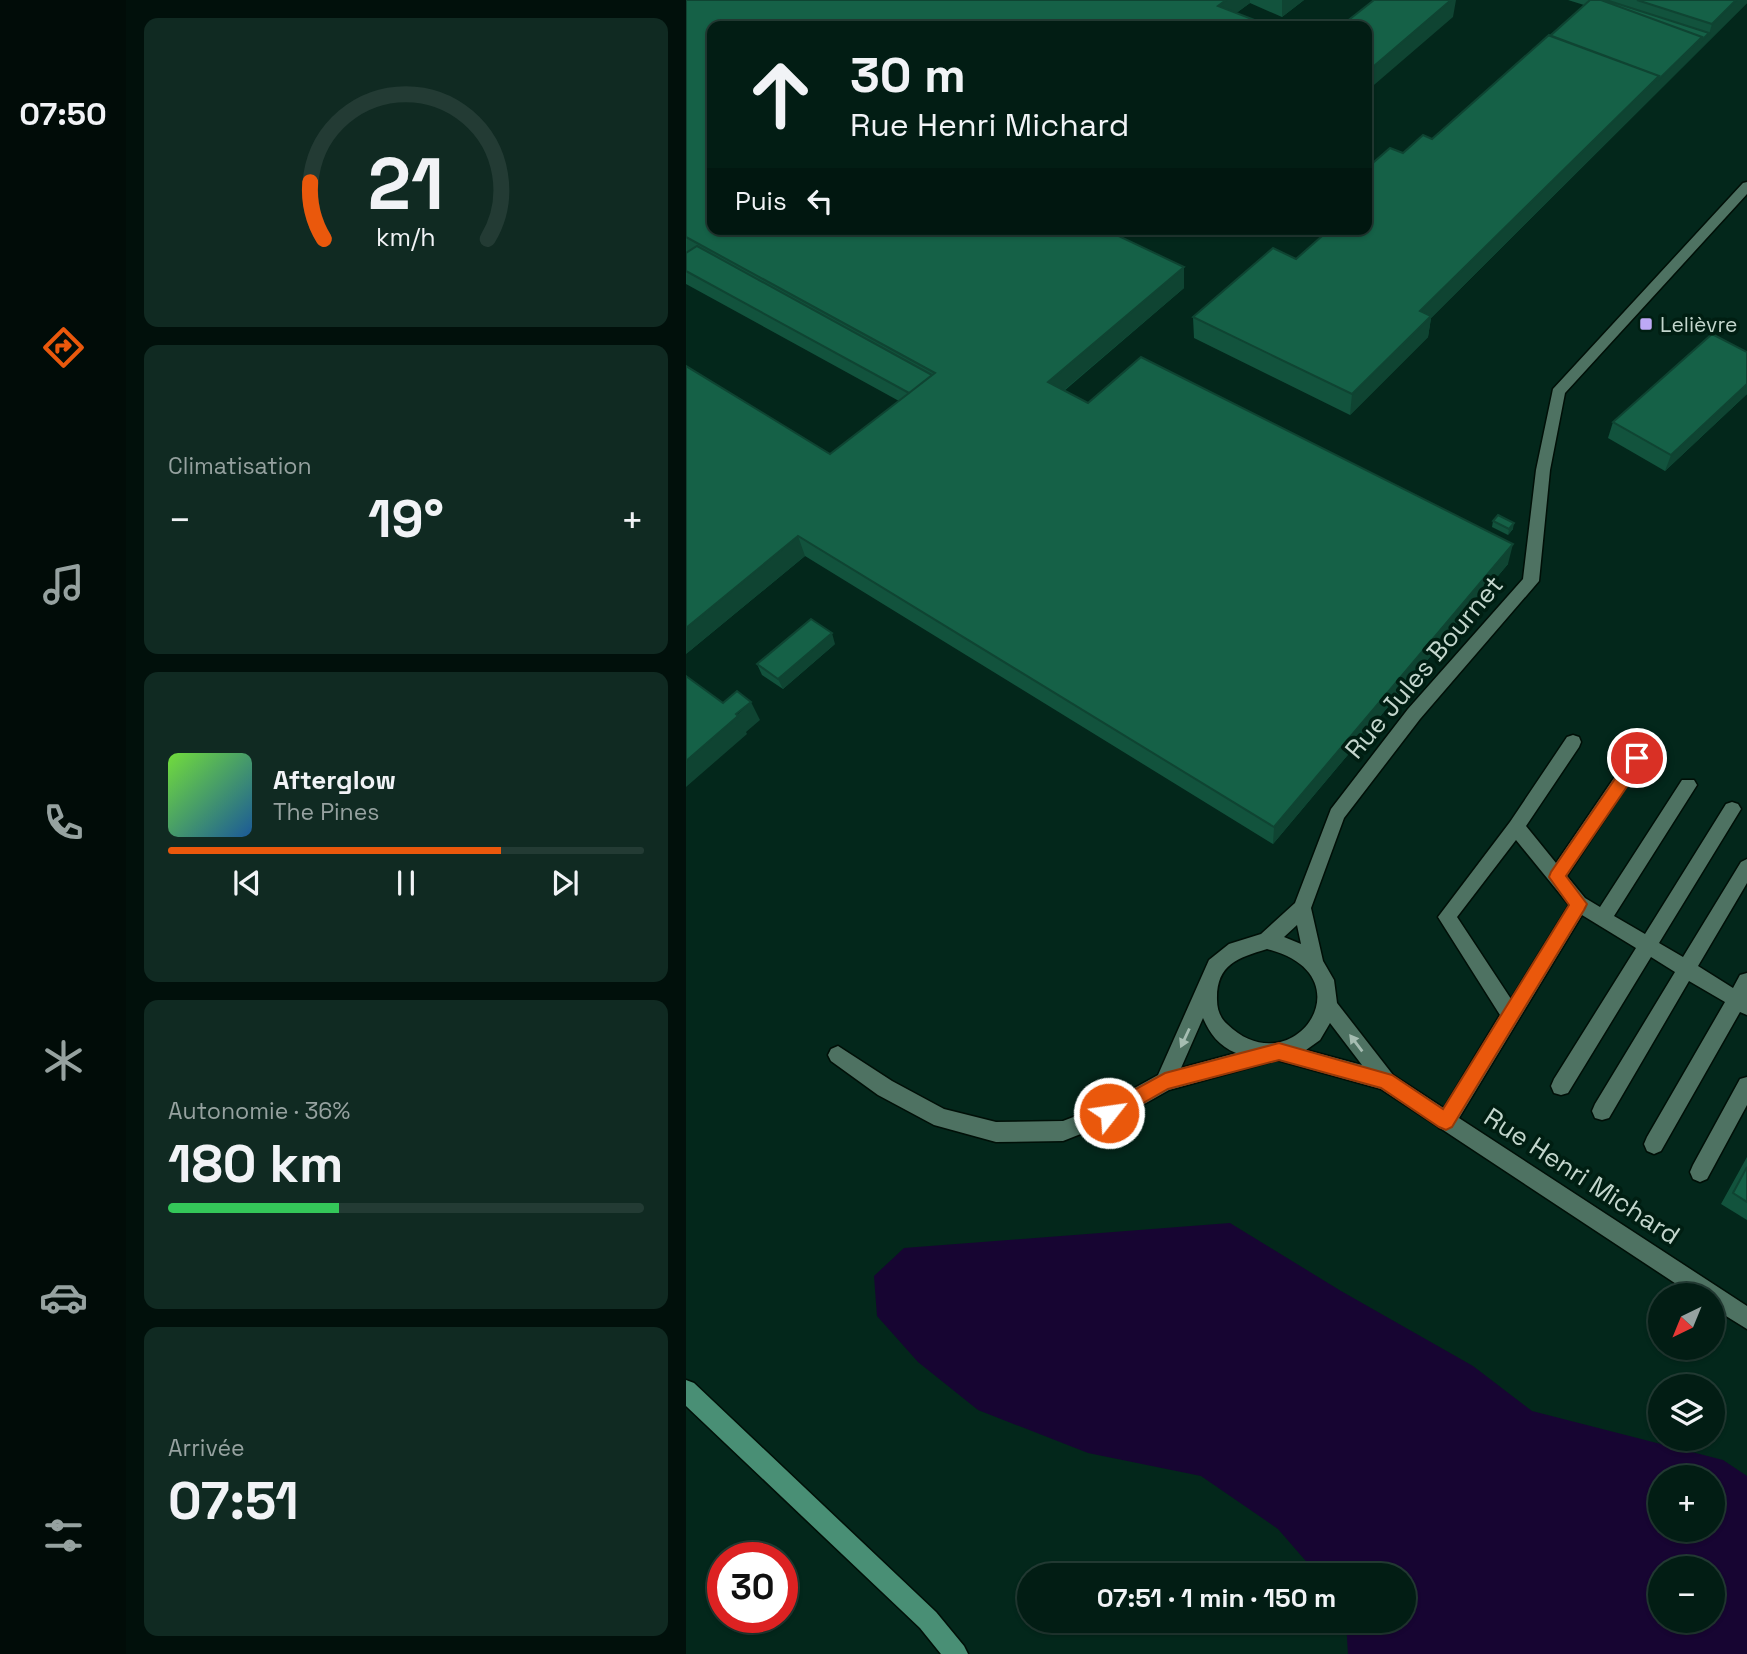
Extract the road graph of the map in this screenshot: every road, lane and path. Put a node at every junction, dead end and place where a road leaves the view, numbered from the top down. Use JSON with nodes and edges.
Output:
{"nodes":[{"id":1,"x":1747,"y":186,"type":"edge"},
{"id":2,"x":1573,"y":742,"type":"dead end"},
{"id":3,"x":1637,"y":758,"type":"dead end"},
{"id":4,"x":1688,"y":785,"type":"dead end"},
{"id":5,"x":1732,"y":809,"type":"dead end"},
{"id":6,"x":1516,"y":827,"type":"junction"},
{"id":7,"x":1747,"y":867,"type":"edge"},
{"id":8,"x":1557,"y":877,"type":"junction"},
{"id":9,"x":1579,"y":904,"type":"junction"},
{"id":10,"x":1302,"y":908,"type":"junction"},
{"id":11,"x":1602,"y":919,"type":"junction"},
{"id":12,"x":1267,"y":941,"type":"junction"},
{"id":13,"x":1647,"y":946,"type":"junction"},
{"id":14,"x":1314,"y":962,"type":"junction"},
{"id":15,"x":1686,"y":969,"type":"junction"},
{"id":16,"x":1747,"y":981,"type":"edge"},
{"id":17,"x":1205,"y":993,"type":"junction"},
{"id":18,"x":1742,"y":1003,"type":"edge"},
{"id":19,"x":1327,"y":1005,"type":"junction"},
{"id":20,"x":1510,"y":1014,"type":"junction"},
{"id":21,"x":1273,"y":1052,"type":"junction"},
{"id":22,"x":838,"y":1055,"type":"dead end"},
{"id":23,"x":1386,"y":1081,"type":"junction"},
{"id":24,"x":1165,"y":1082,"type":"junction"},
{"id":25,"x":1561,"y":1086,"type":"dead end"},
{"id":26,"x":1747,"y":1086,"type":"edge"},
{"id":27,"x":1602,"y":1111,"type":"dead end"},
{"id":28,"x":1446,"y":1121,"type":"junction"},
{"id":29,"x":1654,"y":1144,"type":"dead end"},
{"id":30,"x":1700,"y":1172,"type":"dead end"},
{"id":31,"x":1695,"y":1283,"type":"edge"},
{"id":32,"x":1726,"y":1304,"type":"edge"},
{"id":33,"x":1747,"y":1318,"type":"edge"},
{"id":34,"x":686,"y":1391,"type":"edge"},
{"id":35,"x":956,"y":1654,"type":"edge"}],
"edges":[{"from":1,"to":10,"type":"street","name":"Rue Jules Bournet"},
{"from":2,"to":6,"type":"street"},
{"from":3,"to":8,"type":"street"},
{"from":4,"to":11,"type":"street"},
{"from":5,"to":13,"type":"street"},
{"from":6,"to":8,"type":"street"},
{"from":6,"to":20,"type":"street"},
{"from":7,"to":15,"type":"street"},
{"from":8,"to":9,"type":"street"},
{"from":9,"to":11,"type":"street"},
{"from":9,"to":20,"type":"street"},
{"from":10,"to":12,"type":"street","name":"Rue Jules Bournet"},
{"from":10,"to":14,"type":"street"},
{"from":11,"to":13,"type":"street"},
{"from":12,"to":14,"type":"street"},
{"from":12,"to":17,"type":"street"},
{"from":13,"to":15,"type":"street"},
{"from":13,"to":25,"type":"street"},
{"from":14,"to":19,"type":"street"},
{"from":15,"to":18,"type":"street"},
{"from":15,"to":27,"type":"street"},
{"from":16,"to":18,"type":"street"},
{"from":17,"to":21,"type":"street"},
{"from":17,"to":24,"type":"street","one_way":true},
{"from":18,"to":29,"type":"street"},
{"from":19,"to":21,"type":"street"},
{"from":23,"to":19,"type":"street","name":"Rue Henri Michard","one_way":true},
{"from":20,"to":28,"type":"street"},
{"from":21,"to":23,"type":"street","name":"Rue Henri Michard"},
{"from":21,"to":24,"type":"street"},
{"from":22,"to":24,"type":"street"},
{"from":23,"to":28,"type":"street","name":"Rue Henri Michard"},
{"from":26,"to":30,"type":"street"},
{"from":28,"to":31,"type":"street","name":"Rue Henri Michard"},
{"from":32,"to":33,"type":"street","name":"Rue Henri Michard"},
{"from":34,"to":35,"type":"main road"}]}
